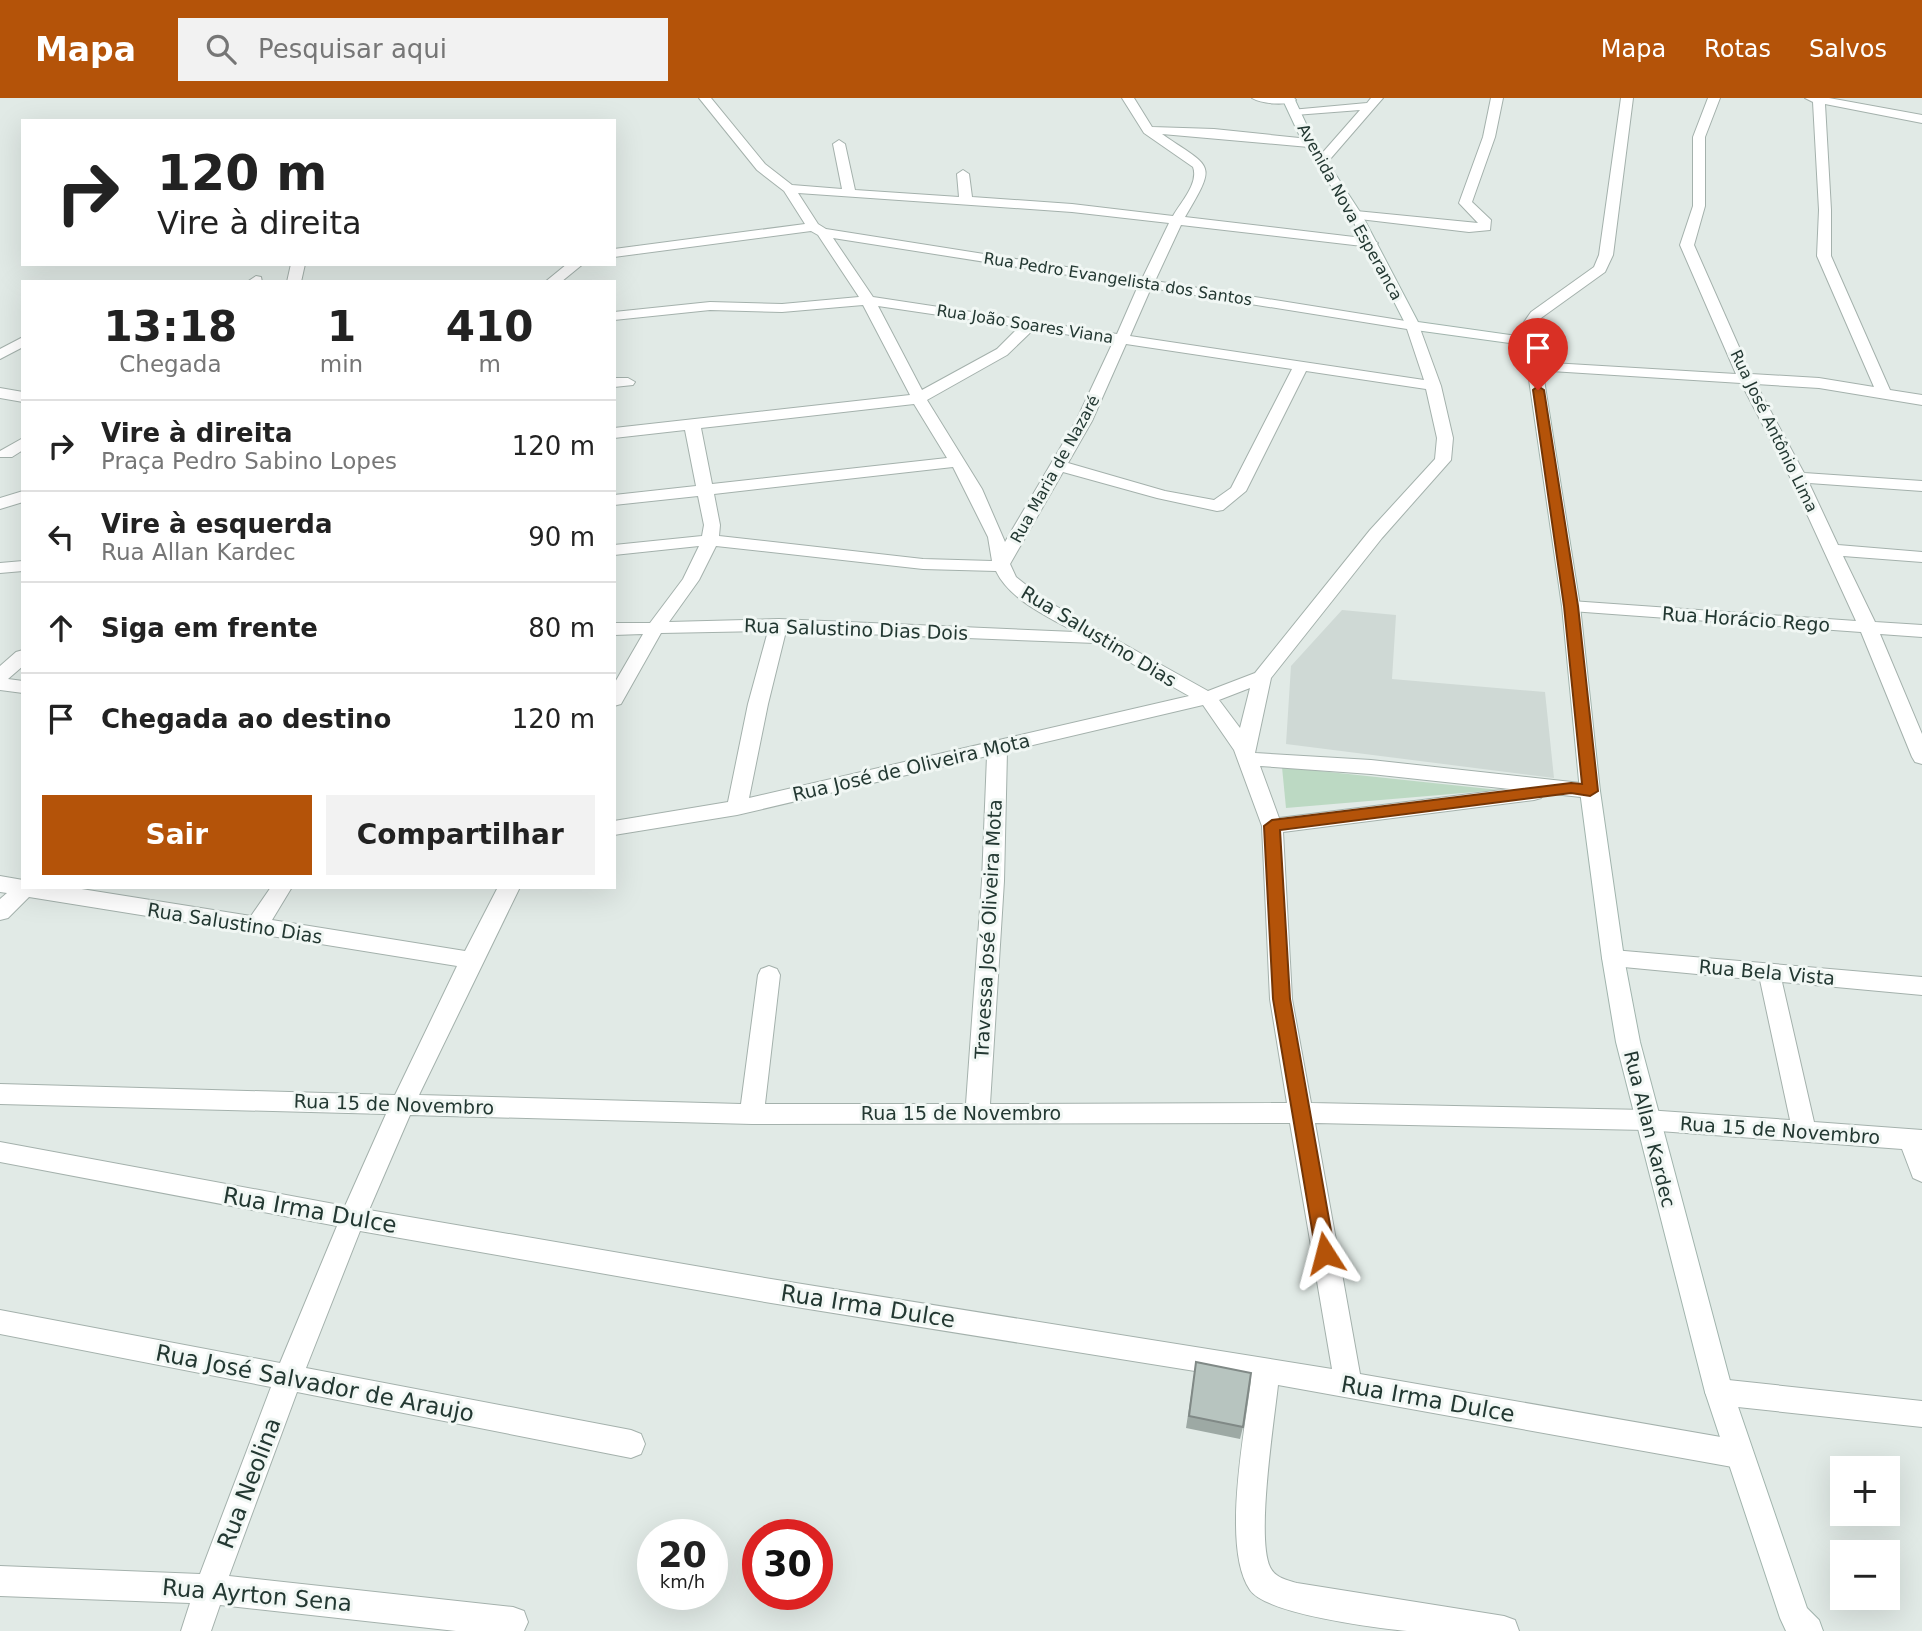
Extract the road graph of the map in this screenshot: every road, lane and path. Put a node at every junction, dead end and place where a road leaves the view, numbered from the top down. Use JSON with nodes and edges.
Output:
{"nodes":[{"id":1,"x":705,"y":98,"type":"edge"},
{"id":2,"x":1128,"y":98,"type":"edge"},
{"id":3,"x":1258,"y":98,"type":"edge"},
{"id":4,"x":1497,"y":98,"type":"edge"},
{"id":5,"x":1627,"y":98,"type":"edge"},
{"id":6,"x":1714,"y":98,"type":"edge"},
{"id":7,"x":1815,"y":99,"type":"edge"},
{"id":8,"x":1374,"y":102,"type":"edge"},
{"id":9,"x":1291,"y":103,"type":"edge"},
{"id":10,"x":1922,"y":119,"type":"edge"},
{"id":11,"x":1148,"y":130,"type":"junction"},
{"id":12,"x":1309,"y":143,"type":"junction"},
{"id":13,"x":839,"y":144,"type":"dead end"},
{"id":14,"x":1321,"y":162,"type":"junction"},
{"id":15,"x":963,"y":174,"type":"dead end"},
{"id":16,"x":789,"y":189,"type":"junction"},
{"id":17,"x":849,"y":191,"type":"junction"},
{"id":18,"x":966,"y":199,"type":"junction"},
{"id":19,"x":1356,"y":215,"type":"junction"},
{"id":20,"x":1179,"y":219,"type":"junction"},
{"id":21,"x":818,"y":229,"type":"junction"},
{"id":22,"x":1371,"y":243,"type":"junction"},
{"id":23,"x":616,"y":253,"type":"edge"},
{"id":24,"x":573,"y":266,"type":"edge"},
{"id":25,"x":555,"y":280,"type":"edge"},
{"id":26,"x":1147,"y":282,"type":"junction"},
{"id":27,"x":868,"y":300,"type":"junction"},
{"id":28,"x":616,"y":316,"type":"edge"},
{"id":29,"x":1030,"y":325,"type":"junction"},
{"id":30,"x":1413,"y":326,"type":"junction"},
{"id":31,"x":1123,"y":339,"type":"junction"},
{"id":32,"x":21,"y":342,"type":"edge"},
{"id":33,"x":1531,"y":342,"type":"junction"},
{"id":34,"x":0,"y":355,"type":"edge"},
{"id":35,"x":1301,"y":366,"type":"junction"},
{"id":36,"x":1535,"y":366,"type":"junction"},
{"id":37,"x":1746,"y":379,"type":"junction"},
{"id":38,"x":1433,"y":386,"type":"junction"},
{"id":39,"x":1883,"y":392,"type":"junction"},
{"id":40,"x":0,"y":393,"type":"edge"},
{"id":41,"x":21,"y":397,"type":"edge"},
{"id":42,"x":919,"y":399,"type":"junction"},
{"id":43,"x":1922,"y":400,"type":"edge"},
{"id":44,"x":692,"y":424,"type":"junction"},
{"id":45,"x":616,"y":433,"type":"edge"},
{"id":46,"x":21,"y":444,"type":"edge"},
{"id":47,"x":6,"y":454,"type":"dead end"},
{"id":48,"x":958,"y":462,"type":"junction"},
{"id":49,"x":1060,"y":466,"type":"junction"},
{"id":50,"x":1798,"y":477,"type":"junction"},
{"id":51,"x":0,"y":485,"type":"edge"},
{"id":52,"x":1922,"y":486,"type":"edge"},
{"id":53,"x":704,"y":490,"type":"junction"},
{"id":54,"x":21,"y":492,"type":"edge"},
{"id":55,"x":21,"y":494,"type":"edge"},
{"id":56,"x":616,"y":500,"type":"edge"},
{"id":57,"x":0,"y":504,"type":"edge"},
{"id":58,"x":711,"y":540,"type":"junction"},
{"id":59,"x":616,"y":550,"type":"edge"},
{"id":60,"x":1832,"y":550,"type":"junction"},
{"id":61,"x":1922,"y":557,"type":"edge"},
{"id":62,"x":1001,"y":564,"type":"junction"},
{"id":63,"x":21,"y":566,"type":"edge"},
{"id":64,"x":0,"y":568,"type":"edge"},
{"id":65,"x":1571,"y":606,"type":"junction"},
{"id":66,"x":779,"y":625,"type":"junction"},
{"id":67,"x":1868,"y":627,"type":"junction"},
{"id":68,"x":616,"y":629,"type":"edge"},
{"id":69,"x":655,"y":629,"type":"junction"},
{"id":70,"x":1922,"y":631,"type":"edge"},
{"id":71,"x":1098,"y":638,"type":"junction"},
{"id":72,"x":21,"y":658,"type":"edge"},
{"id":73,"x":0,"y":676,"type":"edge"},
{"id":74,"x":1262,"y":677,"type":"junction"},
{"id":75,"x":0,"y":684,"type":"edge"},
{"id":76,"x":21,"y":687,"type":"edge"},
{"id":77,"x":616,"y":697,"type":"edge"},
{"id":78,"x":1207,"y":698,"type":"junction"},
{"id":79,"x":997,"y":746,"type":"junction"},
{"id":80,"x":1246,"y":754,"type":"junction"},
{"id":81,"x":1922,"y":757,"type":"edge"},
{"id":82,"x":1581,"y":789,"type":"junction"},
{"id":83,"x":737,"y":808,"type":"junction"},
{"id":84,"x":1272,"y":826,"type":"junction"},
{"id":85,"x":616,"y":828,"type":"edge"},
{"id":86,"x":0,"y":884,"type":"edge"},
{"id":87,"x":21,"y":887,"type":"edge"},
{"id":88,"x":24,"y":889,"type":"edge"},
{"id":89,"x":31,"y":889,"type":"edge"},
{"id":90,"x":281,"y":889,"type":"edge"},
{"id":91,"x":508,"y":889,"type":"edge"},
{"id":92,"x":0,"y":912,"type":"edge"},
{"id":93,"x":256,"y":926,"type":"junction"},
{"id":94,"x":1613,"y":958,"type":"junction"},
{"id":95,"x":471,"y":960,"type":"junction"},
{"id":96,"x":1769,"y":972,"type":"junction"},
{"id":97,"x":769,"y":975,"type":"dead end"},
{"id":98,"x":1922,"y":986,"type":"edge"},
{"id":99,"x":0,"y":1094,"type":"edge"},
{"id":100,"x":402,"y":1105,"type":"junction"},
{"id":101,"x":977,"y":1112,"type":"junction"},
{"id":102,"x":1301,"y":1113,"type":"junction"},
{"id":103,"x":752,"y":1114,"type":"junction"},
{"id":104,"x":1646,"y":1120,"type":"junction"},
{"id":105,"x":1804,"y":1132,"type":"junction"},
{"id":106,"x":1916,"y":1140,"type":"edge"},
{"id":107,"x":0,"y":1152,"type":"edge"},
{"id":108,"x":1922,"y":1171,"type":"edge"},
{"id":109,"x":352,"y":1218,"type":"junction"},
{"id":110,"x":0,"y":1322,"type":"edge"},
{"id":111,"x":1266,"y":1370,"type":"junction"},
{"id":112,"x":288,"y":1378,"type":"junction"},
{"id":113,"x":1348,"y":1385,"type":"junction"},
{"id":114,"x":1719,"y":1392,"type":"junction"},
{"id":115,"x":1922,"y":1414,"type":"edge"},
{"id":116,"x":631,"y":1444,"type":"dead end"},
{"id":117,"x":1738,"y":1454,"type":"junction"},
{"id":118,"x":0,"y":1581,"type":"edge"},
{"id":119,"x":209,"y":1589,"type":"junction"},
{"id":120,"x":513,"y":1622,"type":"dead end"},
{"id":121,"x":196,"y":1631,"type":"edge"},
{"id":122,"x":1504,"y":1631,"type":"edge"},
{"id":123,"x":1808,"y":1631,"type":"edge"}],
"edges":[{"from":1,"to":16,"type":"street"},
{"from":2,"to":11,"type":"street"},
{"from":3,"to":9,"type":"street"},
{"from":4,"to":19,"type":"street"},
{"from":5,"to":33,"type":"street"},
{"from":6,"to":37,"type":"street","name":"Rua José Antônio Lima"},
{"from":7,"to":10,"type":"street"},
{"from":7,"to":39,"type":"street"},
{"from":8,"to":9,"type":"street"},
{"from":8,"to":14,"type":"street"},
{"from":9,"to":12,"type":"street","name":"Avenida Nova Esperanca"},
{"from":11,"to":12,"type":"street"},
{"from":11,"to":20,"type":"street","name":"Rua Maria de Nazaré"},
{"from":12,"to":14,"type":"street","name":"Avenida Nova Esperanca"},
{"from":13,"to":17,"type":"street"},
{"from":14,"to":19,"type":"street","name":"Avenida Nova Esperanca"},
{"from":15,"to":18,"type":"street"},
{"from":16,"to":17,"type":"street"},
{"from":16,"to":21,"type":"street"},
{"from":17,"to":18,"type":"street"},
{"from":18,"to":20,"type":"street"},
{"from":19,"to":22,"type":"street","name":"Avenida Nova Esperanca"},
{"from":20,"to":22,"type":"street"},
{"from":20,"to":26,"type":"street","name":"Rua Maria de Nazaré"},
{"from":21,"to":23,"type":"street","name":"Rua Pedro Evangelista dos Santos"},
{"from":21,"to":26,"type":"street","name":"Rua Pedro Evangelista dos Santos"},
{"from":21,"to":27,"type":"street"},
{"from":22,"to":30,"type":"street","name":"Avenida Nova Esperanca"},
{"from":24,"to":25,"type":"street"},
{"from":26,"to":30,"type":"street","name":"Rua Pedro Evangelista dos Santos"},
{"from":26,"to":31,"type":"street","name":"Rua Maria de Nazaré"},
{"from":27,"to":28,"type":"street","name":"Rua João Soares Viana"},
{"from":27,"to":29,"type":"street","name":"Rua João Soares Viana"},
{"from":27,"to":42,"type":"street"},
{"from":29,"to":31,"type":"street","name":"Rua João Soares Viana"},
{"from":29,"to":42,"type":"street"},
{"from":30,"to":33,"type":"street","name":"Rua Pedro Evangelista dos Santos"},
{"from":30,"to":38,"type":"street","name":"Avenida Nova Esperanca"},
{"from":31,"to":35,"type":"street","name":"Rua João Soares Viana"},
{"from":31,"to":49,"type":"street","name":"Rua Maria de Nazaré"},
{"from":32,"to":34,"type":"street"},
{"from":33,"to":36,"type":"street"},
{"from":35,"to":38,"type":"street","name":"Rua João Soares Viana"},
{"from":35,"to":49,"type":"street"},
{"from":36,"to":37,"type":"street"},
{"from":36,"to":65,"type":"street"},
{"from":37,"to":39,"type":"street"},
{"from":37,"to":50,"type":"street","name":"Rua José Antônio Lima"},
{"from":38,"to":74,"type":"street","name":"Avenida Nova Esperanca"},
{"from":39,"to":43,"type":"street"},
{"from":40,"to":41,"type":"street"},
{"from":42,"to":44,"type":"street"},
{"from":42,"to":48,"type":"street"},
{"from":44,"to":45,"type":"street"},
{"from":44,"to":53,"type":"street"},
{"from":46,"to":47,"type":"street"},
{"from":48,"to":53,"type":"street"},
{"from":48,"to":62,"type":"street"},
{"from":49,"to":62,"type":"street","name":"Rua Maria de Nazaré"},
{"from":50,"to":52,"type":"street"},
{"from":50,"to":60,"type":"street","name":"Rua José Antônio Lima"},
{"from":51,"to":54,"type":"street"},
{"from":53,"to":56,"type":"street"},
{"from":53,"to":58,"type":"street"},
{"from":55,"to":57,"type":"street"},
{"from":58,"to":59,"type":"street"},
{"from":58,"to":62,"type":"street","name":"Rua Maria de Nazaré"},
{"from":58,"to":69,"type":"street"},
{"from":60,"to":61,"type":"street"},
{"from":60,"to":67,"type":"street","name":"Rua José Antônio Lima"},
{"from":62,"to":71,"type":"street","name":"Rua Salustino Dias"},
{"from":63,"to":64,"type":"street"},
{"from":65,"to":67,"type":"street","name":"Rua Horácio Rego"},
{"from":65,"to":82,"type":"street","name":"Rua Allan Kardec"},
{"from":66,"to":69,"type":"street","name":"Rua Salustino Dias Dois"},
{"from":66,"to":71,"type":"street","name":"Rua Salustino Dias Dois"},
{"from":66,"to":83,"type":"street"},
{"from":67,"to":70,"type":"street","name":"Rua Horácio Rego"},
{"from":67,"to":81,"type":"street","name":"Rua José Antônio Lima"},
{"from":68,"to":69,"type":"street","name":"Rua Salustino Dias Dois"},
{"from":69,"to":77,"type":"street"},
{"from":71,"to":78,"type":"street","name":"Rua Salustino Dias"},
{"from":72,"to":73,"type":"street"},
{"from":74,"to":78,"type":"street","name":"Rua José de Oliveira Mota"},
{"from":74,"to":80,"type":"street"},
{"from":75,"to":76,"type":"street"},
{"from":78,"to":79,"type":"street","name":"Rua José de Oliveira Mota"},
{"from":78,"to":80,"type":"street"},
{"from":79,"to":83,"type":"street","name":"Rua José de Oliveira Mota"},
{"from":79,"to":101,"type":"street","name":"Travessa José Oliveira Mota"},
{"from":80,"to":82,"type":"street"},
{"from":80,"to":84,"type":"street"},
{"from":82,"to":84,"type":"street"},
{"from":82,"to":94,"type":"street","name":"Rua Allan Kardec"},
{"from":83,"to":85,"type":"street","name":"Rua José de Oliveira Mota"},
{"from":84,"to":102,"type":"street"},
{"from":86,"to":87,"type":"street","name":"Rua Salustino Dias"},
{"from":88,"to":92,"type":"street"},
{"from":89,"to":93,"type":"street","name":"Rua Salustino Dias"},
{"from":90,"to":93,"type":"street"},
{"from":91,"to":95,"type":"street","name":"Rua Neolina"},
{"from":93,"to":95,"type":"street","name":"Rua Salustino Dias"},
{"from":94,"to":96,"type":"street","name":"Rua Bela Vista"},
{"from":94,"to":104,"type":"street","name":"Rua Allan Kardec"},
{"from":95,"to":100,"type":"street","name":"Rua Neolina"},
{"from":96,"to":98,"type":"street","name":"Rua Bela Vista"},
{"from":96,"to":105,"type":"street"},
{"from":97,"to":103,"type":"street"},
{"from":99,"to":100,"type":"street","name":"Rua 15 de Novembro"},
{"from":100,"to":103,"type":"street","name":"Rua 15 de Novembro"},
{"from":100,"to":109,"type":"street","name":"Rua Neolina"},
{"from":101,"to":102,"type":"street","name":"Rua 15 de Novembro"},
{"from":101,"to":103,"type":"street","name":"Rua 15 de Novembro"},
{"from":102,"to":104,"type":"street","name":"Rua 15 de Novembro"},
{"from":102,"to":113,"type":"street"},
{"from":104,"to":105,"type":"street","name":"Rua 15 de Novembro"},
{"from":104,"to":114,"type":"street","name":"Rua Allan Kardec"},
{"from":105,"to":106,"type":"street","name":"Rua 15 de Novembro"},
{"from":106,"to":108,"type":"street"},
{"from":107,"to":109,"type":"street","name":"Rua Irma Dulce"},
{"from":109,"to":111,"type":"street","name":"Rua Irma Dulce"},
{"from":109,"to":112,"type":"street","name":"Rua Neolina"},
{"from":110,"to":112,"type":"street","name":"Rua José Salvador de Araujo"},
{"from":111,"to":113,"type":"street","name":"Rua Irma Dulce"},
{"from":111,"to":122,"type":"street"},
{"from":112,"to":116,"type":"street","name":"Rua José Salvador de Araujo"},
{"from":112,"to":119,"type":"street","name":"Rua Neolina"},
{"from":113,"to":117,"type":"street","name":"Rua Irma Dulce"},
{"from":114,"to":115,"type":"street"},
{"from":114,"to":117,"type":"street","name":"Rua Allan Kardec"},
{"from":117,"to":123,"type":"street","name":"Rua Allan Kardec"},
{"from":118,"to":119,"type":"street","name":"Rua Ayrton Sena"},
{"from":119,"to":120,"type":"street","name":"Rua Ayrton Sena"},
{"from":119,"to":121,"type":"street","name":"Rua Neolina"}]}
